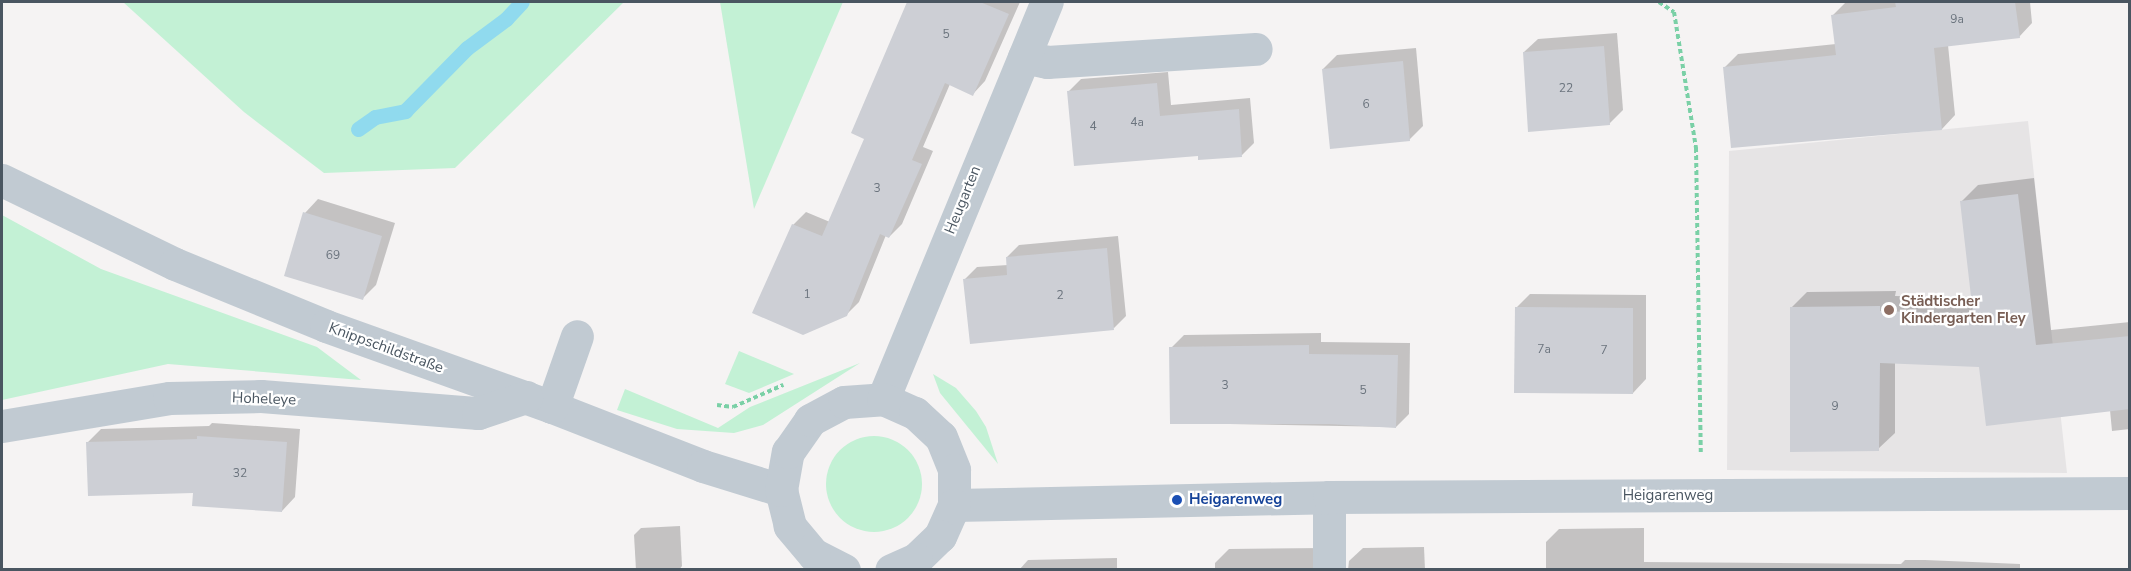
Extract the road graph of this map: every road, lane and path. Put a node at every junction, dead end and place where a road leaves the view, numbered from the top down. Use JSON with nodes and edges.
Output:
{"nodes":[{"id":1,"x":1047,"y":2,"type":"edge"},
{"id":2,"x":1659,"y":2,"type":"edge"},
{"id":3,"x":1256,"y":49,"type":"dead end"},
{"id":4,"x":1024,"y":57,"type":"junction"},
{"id":5,"x":2,"y":180,"type":"edge"},
{"id":6,"x":577,"y":336,"type":"dead end"},
{"id":7,"x":883,"y":399,"type":"junction"},
{"id":8,"x":539,"y":402,"type":"junction"},
{"id":9,"x":2,"y":426,"type":"edge"},
{"id":10,"x":781,"y":490,"type":"junction"},
{"id":11,"x":2130,"y":493,"type":"edge"},
{"id":12,"x":1702,"y":496,"type":"junction"},
{"id":13,"x":1329,"y":497,"type":"junction"},
{"id":14,"x":954,"y":505,"type":"junction"},
{"id":15,"x":844,"y":570,"type":"edge"},
{"id":16,"x":891,"y":570,"type":"edge"},
{"id":17,"x":1329,"y":570,"type":"edge"}],
"edges":[{"from":1,"to":4,"type":"street","name":"Heugarten"},
{"from":2,"to":12,"type":"path"},
{"from":3,"to":4,"type":"street"},
{"from":4,"to":7,"type":"street","name":"Heugarten"},
{"from":5,"to":8,"type":"street","name":"Knippschildstraße"},
{"from":6,"to":8,"type":"street"},
{"from":7,"to":10,"type":"street"},
{"from":7,"to":14,"type":"street"},
{"from":8,"to":9,"type":"street","name":"Hoheleye"},
{"from":8,"to":10,"type":"street","name":"Knippschildstraße"},
{"from":10,"to":15,"type":"street"},
{"from":11,"to":12,"type":"street","name":"Heigarenweg"},
{"from":12,"to":13,"type":"street","name":"Heigarenweg"},
{"from":13,"to":14,"type":"street","name":"Heigarenweg"},
{"from":13,"to":17,"type":"street"},
{"from":14,"to":16,"type":"street"}]}
